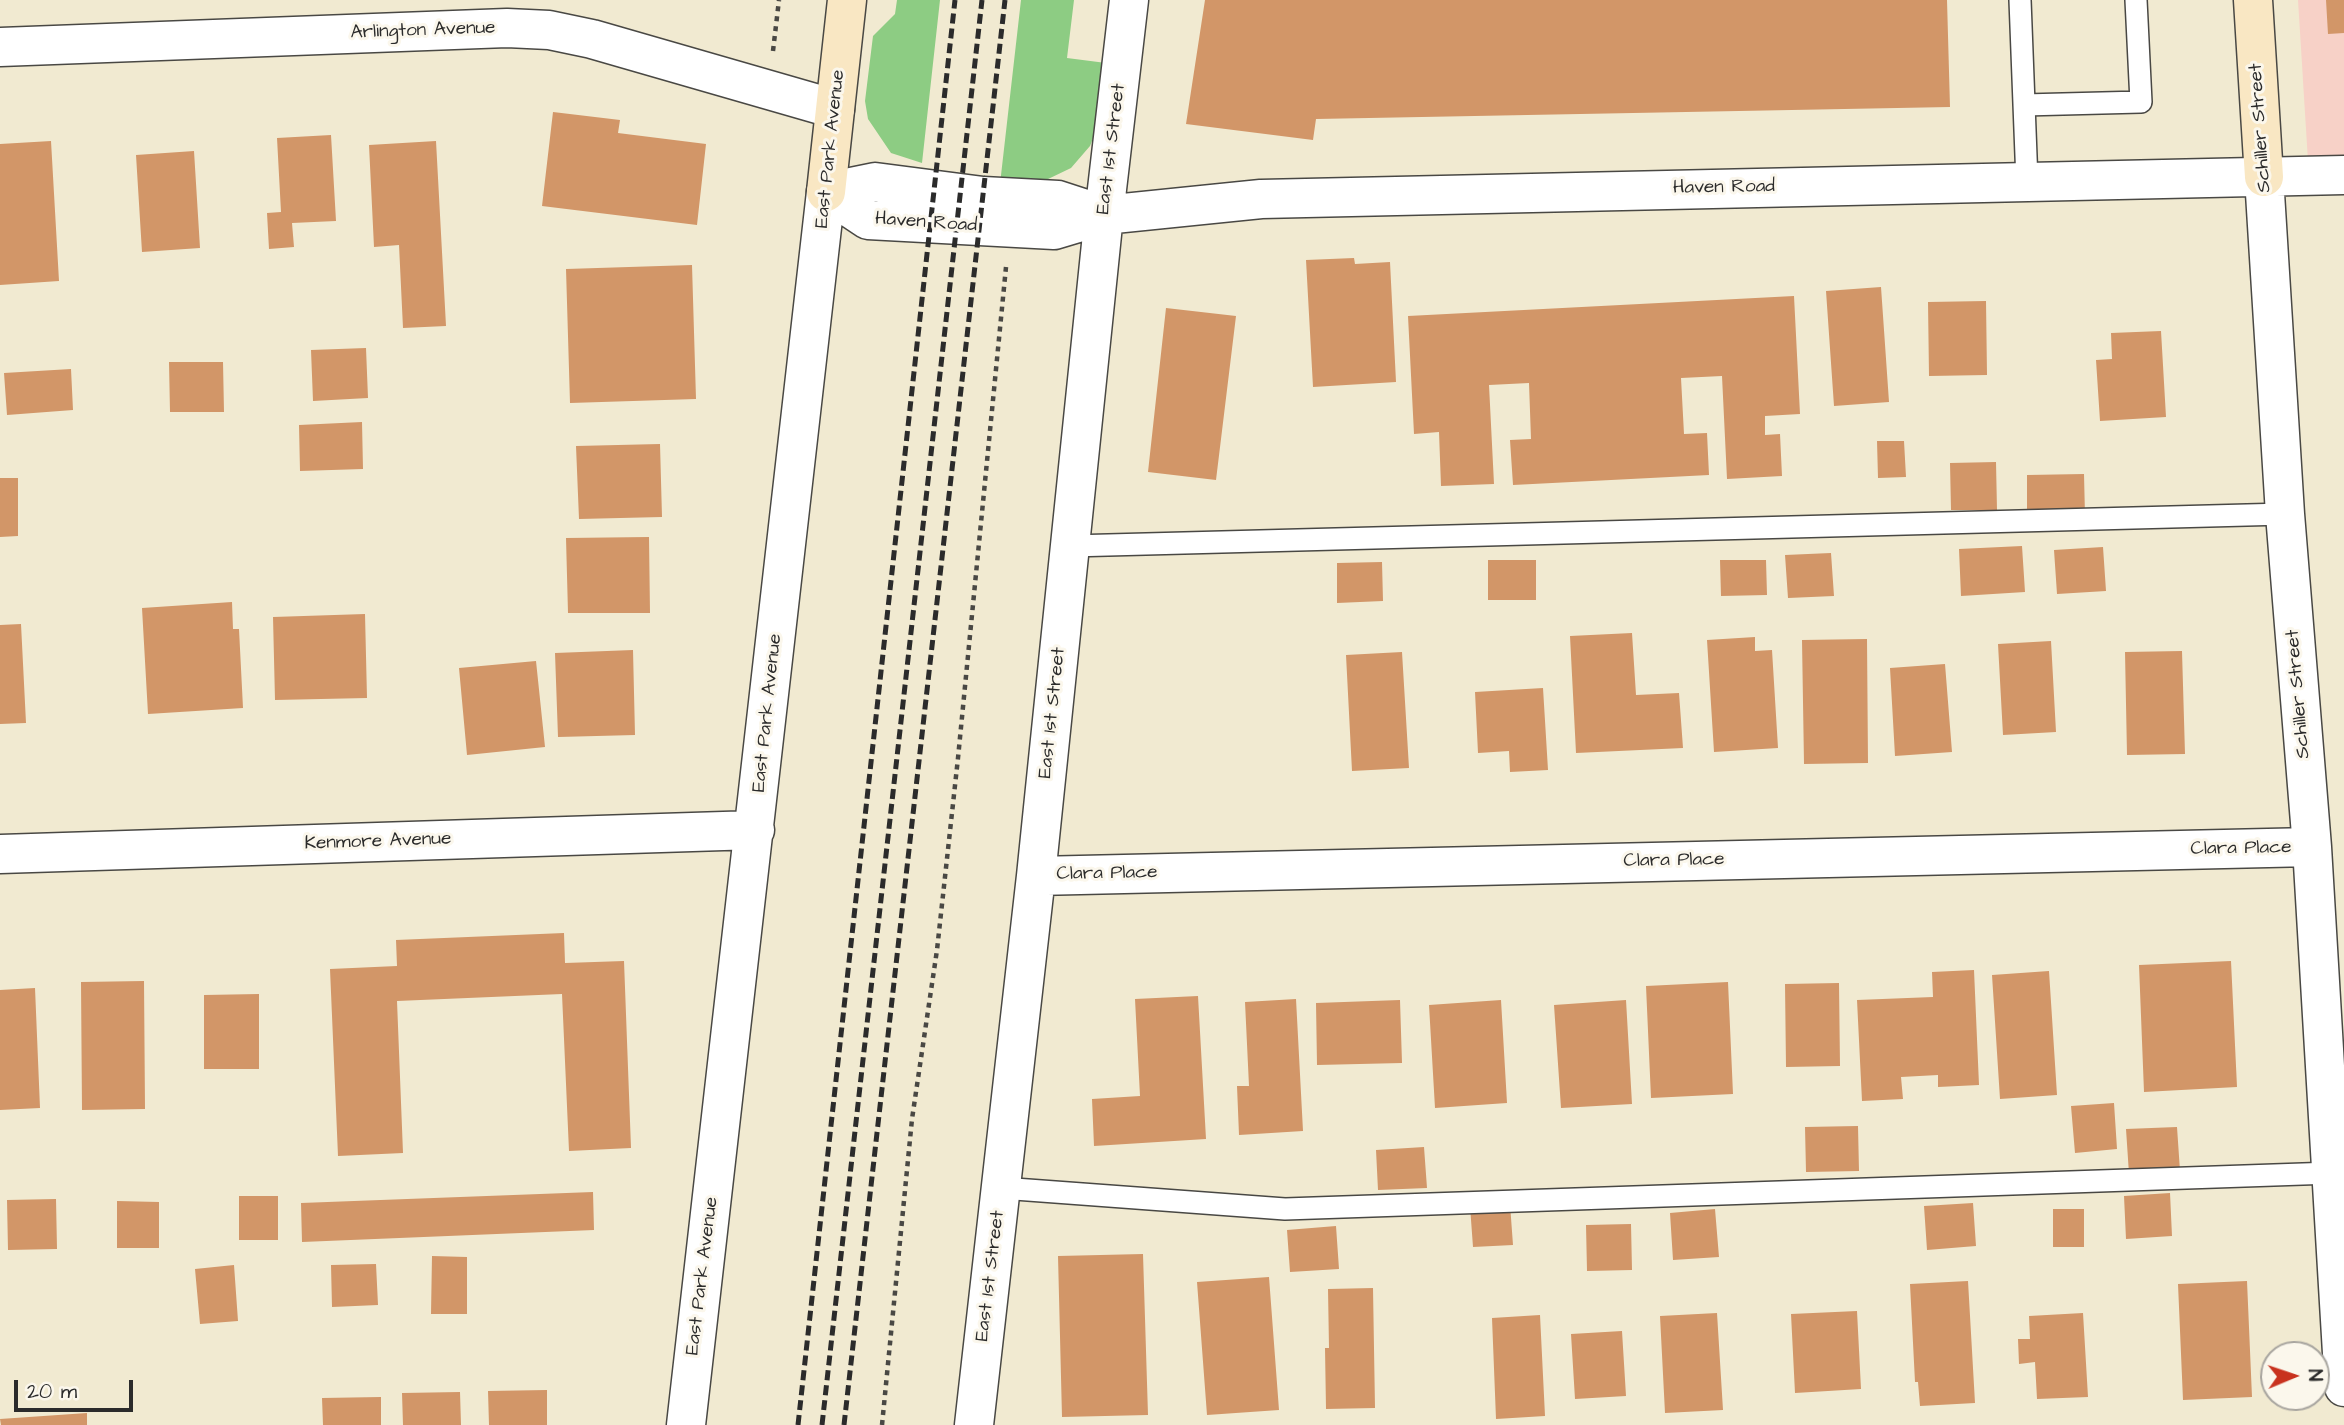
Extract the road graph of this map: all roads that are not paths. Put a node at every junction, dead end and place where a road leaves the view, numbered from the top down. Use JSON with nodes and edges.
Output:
{"nodes":[{"id":1,"x":847,"y":0,"type":"edge"},
{"id":2,"x":1129,"y":0,"type":"edge"},
{"id":3,"x":2021,"y":0,"type":"edge"},
{"id":4,"x":2136,"y":0,"type":"edge"},
{"id":5,"x":2253,"y":0,"type":"edge"},
{"id":6,"x":0,"y":47,"type":"edge"},
{"id":7,"x":2024,"y":105,"type":"junction"},
{"id":8,"x":835,"y":109,"type":"junction"},
{"id":9,"x":2344,"y":175,"type":"edge"},
{"id":10,"x":2264,"y":177,"type":"junction"},
{"id":11,"x":2028,"y":182,"type":"junction"},
{"id":12,"x":826,"y":192,"type":"junction"},
{"id":13,"x":1104,"y":215,"type":"junction"},
{"id":14,"x":2285,"y":514,"type":"junction"},
{"id":15,"x":1070,"y":546,"type":"junction"},
{"id":16,"x":755,"y":830,"type":"junction"},
{"id":17,"x":2312,"y":847,"type":"junction"},
{"id":18,"x":0,"y":854,"type":"edge"},
{"id":19,"x":1036,"y":876,"type":"junction"},
{"id":20,"x":2332,"y":1173,"type":"junction"},
{"id":21,"x":1001,"y":1188,"type":"junction"},
{"id":22,"x":2341,"y":1291,"type":"edge"},
{"id":23,"x":2344,"y":1387,"type":"edge"},
{"id":24,"x":686,"y":1425,"type":"edge"},
{"id":25,"x":974,"y":1425,"type":"edge"}],
"edges":[{"from":1,"to":8,"type":"street","name":"East Park Avenue"},
{"from":2,"to":13,"type":"street","name":"East 1st Street"},
{"from":3,"to":7,"type":"lane"},
{"from":4,"to":7,"type":"lane"},
{"from":5,"to":10,"type":"street","name":"Schiller Street"},
{"from":6,"to":8,"type":"street","name":"Arlington Avenue"},
{"from":7,"to":11,"type":"lane"},
{"from":8,"to":12,"type":"street","name":"East Park Avenue"},
{"from":9,"to":10,"type":"street","name":"Haven Road"},
{"from":10,"to":11,"type":"street","name":"Haven Road"},
{"from":10,"to":14,"type":"street","name":"Schiller Street"},
{"from":11,"to":13,"type":"street","name":"Haven Road"},
{"from":12,"to":13,"type":"street","name":"Haven Road"},
{"from":12,"to":13,"type":"street","name":"Haven Road"},
{"from":12,"to":16,"type":"street","name":"East Park Avenue"},
{"from":13,"to":15,"type":"street","name":"East 1st Street"},
{"from":14,"to":15,"type":"lane"},
{"from":14,"to":17,"type":"street","name":"Schiller Street"},
{"from":15,"to":19,"type":"street","name":"East 1st Street"},
{"from":16,"to":18,"type":"street","name":"Kenmore Avenue"},
{"from":16,"to":24,"type":"street","name":"East Park Avenue"},
{"from":17,"to":19,"type":"street","name":"Clara Place"},
{"from":17,"to":20,"type":"street","name":"Schiller Street"},
{"from":19,"to":21,"type":"street","name":"East 1st Street"},
{"from":20,"to":21,"type":"lane"},
{"from":20,"to":22,"type":"street","name":"Schiller Street"},
{"from":21,"to":25,"type":"street","name":"East 1st Street"},
{"from":22,"to":23,"type":"street","name":"Schiller Street"}]}
